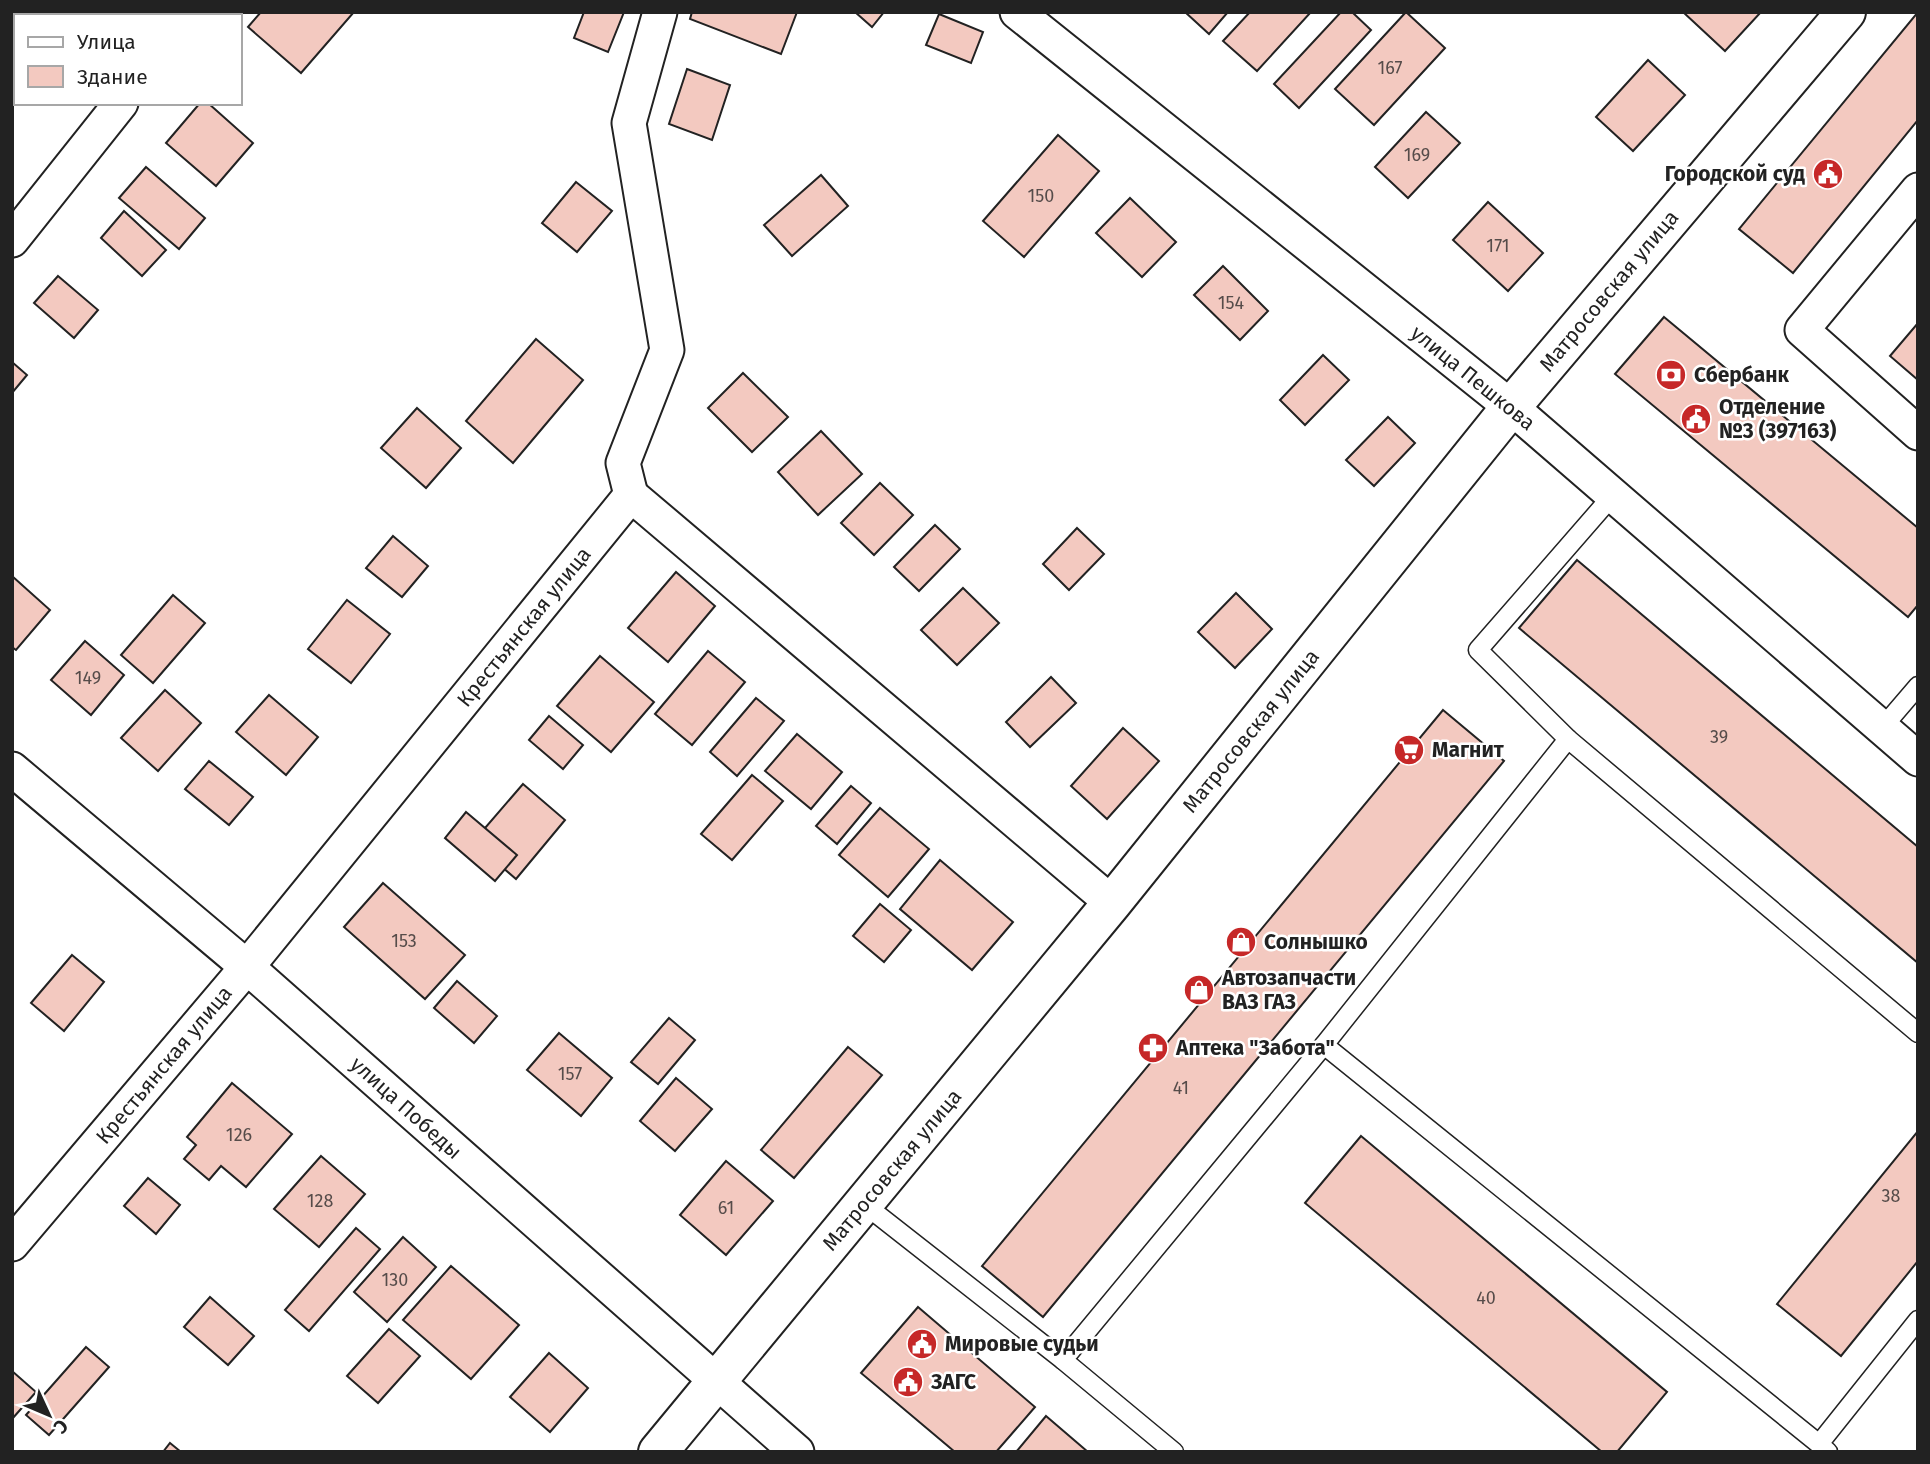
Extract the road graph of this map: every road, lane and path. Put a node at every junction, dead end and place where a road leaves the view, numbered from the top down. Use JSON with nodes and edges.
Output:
{"nodes":[{"id":1,"x":660,"y":12,"type":"edge"},
{"id":2,"x":1017,"y":12,"type":"edge"},
{"id":3,"x":1846,"y":12,"type":"edge"},
{"id":4,"x":119,"y":105,"type":"edge"},
{"id":5,"x":1918,"y":190,"type":"edge"},
{"id":6,"x":12,"y":240,"type":"edge"},
{"id":7,"x":1511,"y":407,"type":"junction"},
{"id":8,"x":1918,"y":433,"type":"edge"},
{"id":9,"x":631,"y":495,"type":"junction"},
{"id":10,"x":1613,"y":495,"type":"junction"},
{"id":11,"x":1918,"y":686,"type":"edge"},
{"id":12,"x":1882,"y":728,"type":"junction"},
{"id":13,"x":1567,"y":739,"type":"junction"},
{"id":14,"x":1918,"y":759,"type":"edge"},
{"id":15,"x":12,"y":769,"type":"edge"},
{"id":16,"x":1112,"y":904,"type":"junction"},
{"id":17,"x":247,"y":967,"type":"junction"},
{"id":18,"x":1918,"y":1033,"type":"edge"},
{"id":19,"x":1324,"y":1045,"type":"junction"},
{"id":20,"x":864,"y":1204,"type":"junction"},
{"id":21,"x":12,"y":1244,"type":"edge"},
{"id":22,"x":1918,"y":1320,"type":"edge"},
{"id":23,"x":1063,"y":1360,"type":"junction"},
{"id":24,"x":716,"y":1383,"type":"junction"},
{"id":25,"x":1823,"y":1448,"type":"edge"},
{"id":26,"x":658,"y":1452,"type":"edge"},
{"id":27,"x":797,"y":1452,"type":"edge"},
{"id":28,"x":1174,"y":1452,"type":"edge"}],
"edges":[{"from":1,"to":9,"type":"street"},
{"from":2,"to":7,"type":"street","name":"улица Пешкова"},
{"from":3,"to":7,"type":"highway","name":"Матросовская улица"},
{"from":4,"to":6,"type":"street"},
{"from":5,"to":8,"type":"street"},
{"from":7,"to":10,"type":"street","name":"улица Пешкова"},
{"from":7,"to":16,"type":"highway","name":"Матросовская улица"},
{"from":9,"to":16,"type":"street"},
{"from":9,"to":17,"type":"street","name":"Крестьянская улица"},
{"from":10,"to":12,"type":"street","name":"улица Пешкова"},
{"from":10,"to":13,"type":"lane"},
{"from":11,"to":12,"type":"lane"},
{"from":12,"to":14,"type":"street","name":"улица Пешкова"},
{"from":13,"to":18,"type":"lane"},
{"from":13,"to":19,"type":"lane"},
{"from":15,"to":17,"type":"street","name":"улица Победы"},
{"from":16,"to":20,"type":"highway","name":"Матросовская улица"},
{"from":17,"to":21,"type":"street","name":"Крестьянская улица"},
{"from":17,"to":24,"type":"street","name":"улица Победы"},
{"from":19,"to":23,"type":"lane"},
{"from":19,"to":25,"type":"lane"},
{"from":20,"to":23,"type":"lane"},
{"from":20,"to":24,"type":"highway","name":"Матросовская улица"},
{"from":22,"to":25,"type":"lane"},
{"from":23,"to":28,"type":"lane"},
{"from":24,"to":26,"type":"highway","name":"Матросовская улица"},
{"from":24,"to":27,"type":"street","name":"улица Победы"}]}
